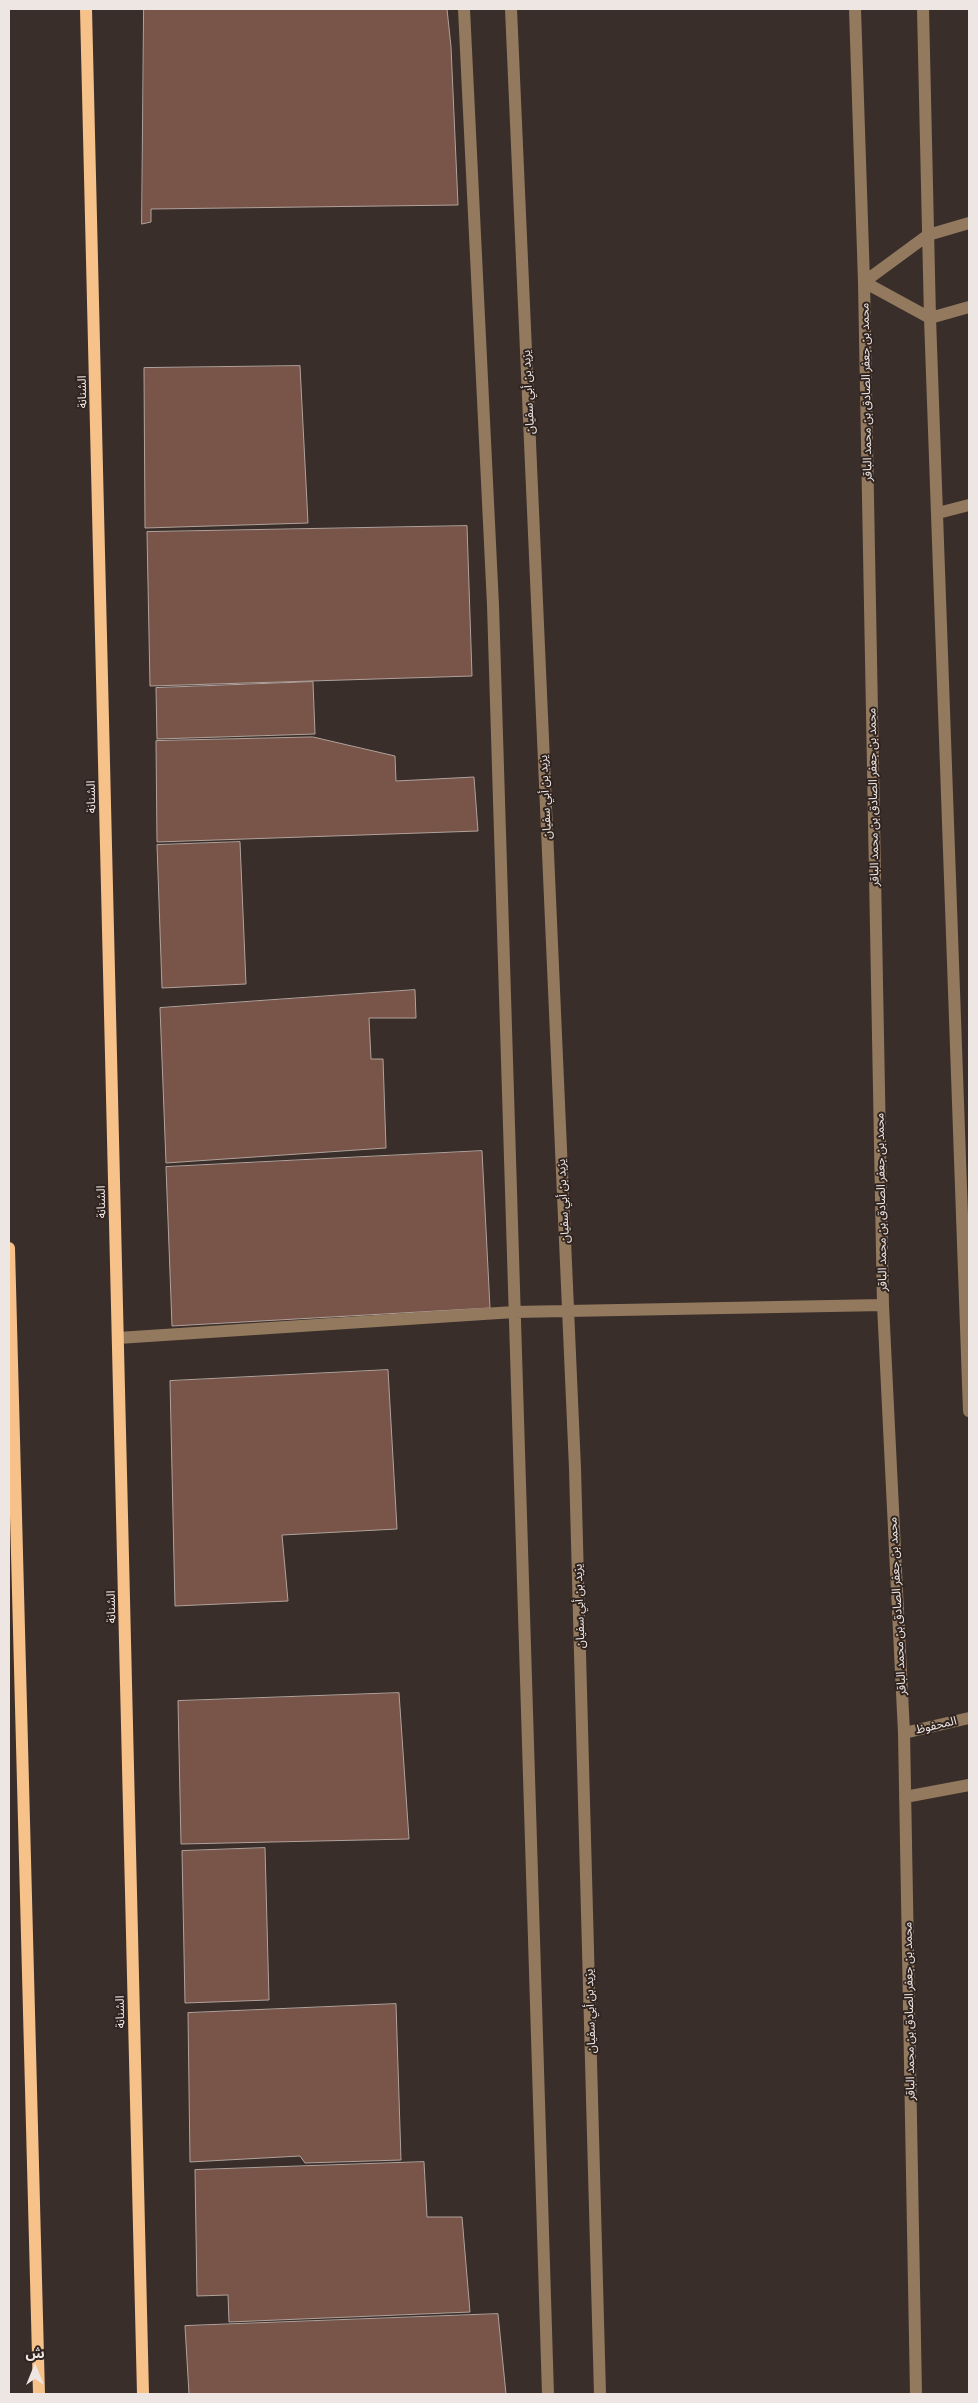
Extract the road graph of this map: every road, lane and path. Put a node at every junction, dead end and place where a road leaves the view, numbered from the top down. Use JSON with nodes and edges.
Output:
{"nodes":[{"id":1,"x":86,"y":9,"type":"edge"},
{"id":2,"x":464,"y":9,"type":"edge"},
{"id":3,"x":511,"y":9,"type":"edge"},
{"id":4,"x":855,"y":9,"type":"edge"},
{"id":5,"x":923,"y":9,"type":"edge"},
{"id":6,"x":969,"y":223,"type":"edge"},
{"id":7,"x":928,"y":235,"type":"junction"},
{"id":8,"x":864,"y":282,"type":"junction"},
{"id":9,"x":969,"y":307,"type":"edge"},
{"id":10,"x":930,"y":318,"type":"junction"},
{"id":11,"x":969,"y":504,"type":"edge"},
{"id":12,"x":938,"y":513,"type":"junction"},
{"id":13,"x":9,"y":1248,"type":"edge"},
{"id":14,"x":883,"y":1305,"type":"junction"},
{"id":15,"x":568,"y":1311,"type":"junction"},
{"id":16,"x":514,"y":1312,"type":"junction"},
{"id":17,"x":118,"y":1338,"type":"junction"},
{"id":18,"x":969,"y":1411,"type":"edge"},
{"id":19,"x":969,"y":1718,"type":"edge"},
{"id":20,"x":904,"y":1733,"type":"junction"},
{"id":21,"x":969,"y":1785,"type":"edge"},
{"id":22,"x":905,"y":1797,"type":"junction"},
{"id":23,"x":39,"y":2394,"type":"edge"},
{"id":24,"x":144,"y":2394,"type":"edge"},
{"id":25,"x":548,"y":2394,"type":"edge"},
{"id":26,"x":600,"y":2394,"type":"edge"},
{"id":27,"x":916,"y":2394,"type":"edge"}],
"edges":[{"from":1,"to":17,"type":"main road","name":"الشنانة"},
{"from":2,"to":16,"type":"street"},
{"from":3,"to":15,"type":"street","name":"يزيد بن أبي سفيان"},
{"from":4,"to":8,"type":"street","name":"محمد بن جعفر الصادق بن محمد الباقر"},
{"from":5,"to":7,"type":"street"},
{"from":6,"to":7,"type":"street"},
{"from":7,"to":8,"type":"street"},
{"from":7,"to":10,"type":"street"},
{"from":8,"to":10,"type":"street"},
{"from":8,"to":14,"type":"street","name":"محمد بن جعفر الصادق بن محمد الباقر"},
{"from":9,"to":10,"type":"street"},
{"from":10,"to":12,"type":"street"},
{"from":11,"to":12,"type":"street"},
{"from":12,"to":18,"type":"street"},
{"from":13,"to":23,"type":"main road"},
{"from":14,"to":15,"type":"street"},
{"from":14,"to":20,"type":"street","name":"محمد بن جعفر الصادق بن محمد الباقر"},
{"from":15,"to":16,"type":"street"},
{"from":15,"to":26,"type":"street","name":"يزيد بن أبي سفيان"},
{"from":16,"to":17,"type":"street"},
{"from":16,"to":25,"type":"street"},
{"from":17,"to":24,"type":"main road","name":"الشنانة"},
{"from":19,"to":20,"type":"street","name":"المحفوظ"},
{"from":20,"to":22,"type":"street","name":"محمد بن جعفر الصادق بن محمد الباقر"},
{"from":21,"to":22,"type":"street"},
{"from":22,"to":27,"type":"street","name":"محمد بن جعفر الصادق بن محمد الباقر"}]}
